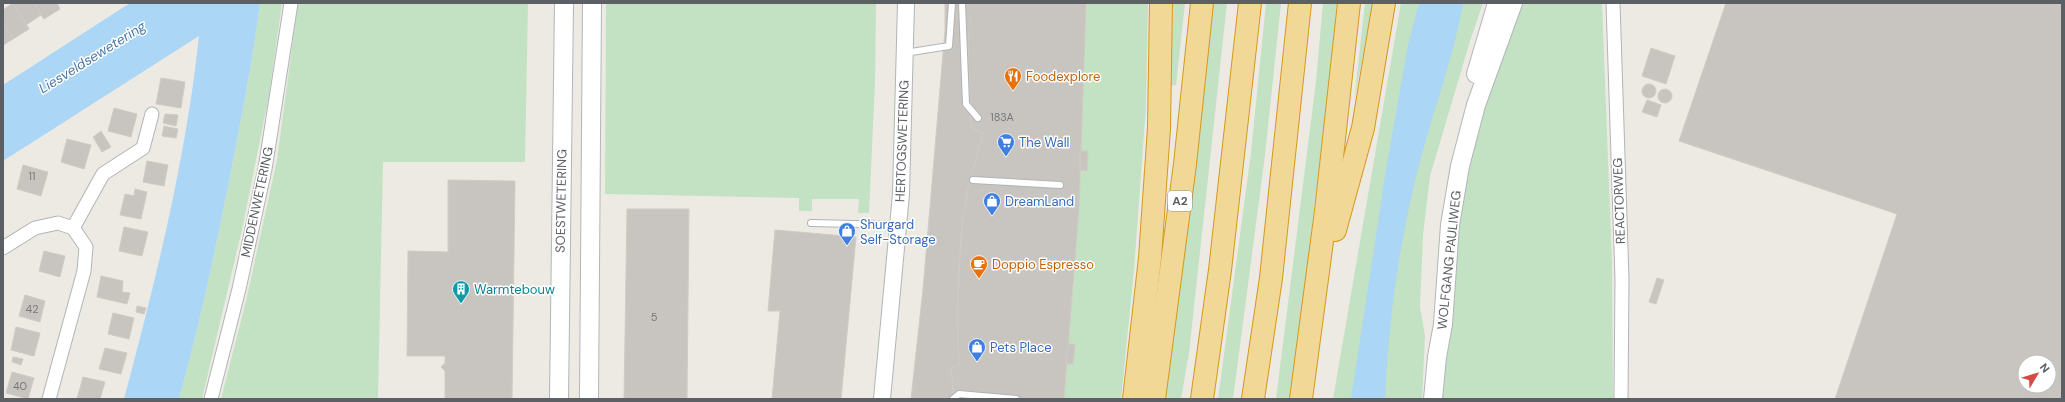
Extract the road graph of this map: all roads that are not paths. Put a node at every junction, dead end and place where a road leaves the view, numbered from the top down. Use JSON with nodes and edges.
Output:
{"nodes":[{"id":1,"x":291,"y":3,"type":"edge"},
{"id":2,"x":564,"y":3,"type":"edge"},
{"id":3,"x":592,"y":3,"type":"edge"},
{"id":4,"x":906,"y":3,"type":"edge"},
{"id":5,"x":952,"y":3,"type":"edge"},
{"id":6,"x":962,"y":3,"type":"edge"},
{"id":7,"x":1161,"y":3,"type":"edge"},
{"id":8,"x":1202,"y":3,"type":"edge"},
{"id":9,"x":1250,"y":3,"type":"edge"},
{"id":10,"x":1300,"y":3,"type":"edge"},
{"id":11,"x":1349,"y":3,"type":"edge"},
{"id":12,"x":1384,"y":3,"type":"edge"},
{"id":13,"x":1497,"y":3,"type":"edge"},
{"id":14,"x":1513,"y":3,"type":"edge"},
{"id":15,"x":1613,"y":3,"type":"edge"},
{"id":16,"x":905,"y":54,"type":"junction"},
{"id":17,"x":152,"y":114,"type":"dead end"},
{"id":18,"x":978,"y":118,"type":"dead end"},
{"id":19,"x":973,"y":180,"type":"dead end"},
{"id":20,"x":1060,"y":185,"type":"dead end"},
{"id":21,"x":811,"y":222,"type":"dead end"},
{"id":22,"x":898,"y":225,"type":"junction"},
{"id":23,"x":73,"y":228,"type":"junction"},
{"id":24,"x":3,"y":248,"type":"edge"},
{"id":25,"x":1312,"y":315,"type":"junction"},
{"id":26,"x":1436,"y":357,"type":"junction"},
{"id":27,"x":49,"y":399,"type":"edge"},
{"id":28,"x":211,"y":399,"type":"edge"},
{"id":29,"x":559,"y":399,"type":"edge"},
{"id":30,"x":589,"y":399,"type":"edge"},
{"id":31,"x":882,"y":399,"type":"edge"},
{"id":32,"x":953,"y":399,"type":"edge"},
{"id":33,"x":1016,"y":399,"type":"edge"},
{"id":34,"x":1134,"y":399,"type":"edge"},
{"id":35,"x":1154,"y":399,"type":"edge"},
{"id":36,"x":1202,"y":399,"type":"edge"},
{"id":37,"x":1253,"y":399,"type":"edge"},
{"id":38,"x":1301,"y":399,"type":"edge"},
{"id":39,"x":1433,"y":399,"type":"edge"},
{"id":40,"x":1621,"y":399,"type":"edge"}],
"edges":[{"from":1,"to":28,"type":"street","name":"MIDDENWETERING"},
{"from":2,"to":29,"type":"main road","name":"SOESTWETERING"},
{"from":3,"to":30,"type":"main road"},
{"from":4,"to":16,"type":"street","name":"HERTOGSWETERING"},
{"from":5,"to":16,"type":"lane"},
{"from":6,"to":18,"type":"lane"},
{"from":7,"to":34,"type":"highway","number":"A2"},
{"from":8,"to":35,"type":"highway","number":"A2"},
{"from":9,"to":36,"type":"highway"},
{"from":10,"to":37,"type":"highway"},
{"from":11,"to":25,"type":"highway"},
{"from":12,"to":25,"type":"highway"},
{"from":13,"to":26,"type":"main road","name":"WOLFGANG PAULIWEG"},
{"from":14,"to":26,"type":"main road","name":"WOLFGANG PAULIWEG"},
{"from":15,"to":40,"type":"street","name":"REACTORWEG"},
{"from":16,"to":22,"type":"street","name":"HERTOGSWETERING"},
{"from":17,"to":23,"type":"street"},
{"from":19,"to":20,"type":"lane"},
{"from":21,"to":22,"type":"lane"},
{"from":22,"to":31,"type":"street","name":"HERTOGSWETERING"},
{"from":23,"to":24,"type":"street"},
{"from":23,"to":27,"type":"street"},
{"from":25,"to":38,"type":"highway"},
{"from":26,"to":39,"type":"main road","name":"WOLFGANG PAULIWEG"},
{"from":32,"to":33,"type":"lane"}]}
